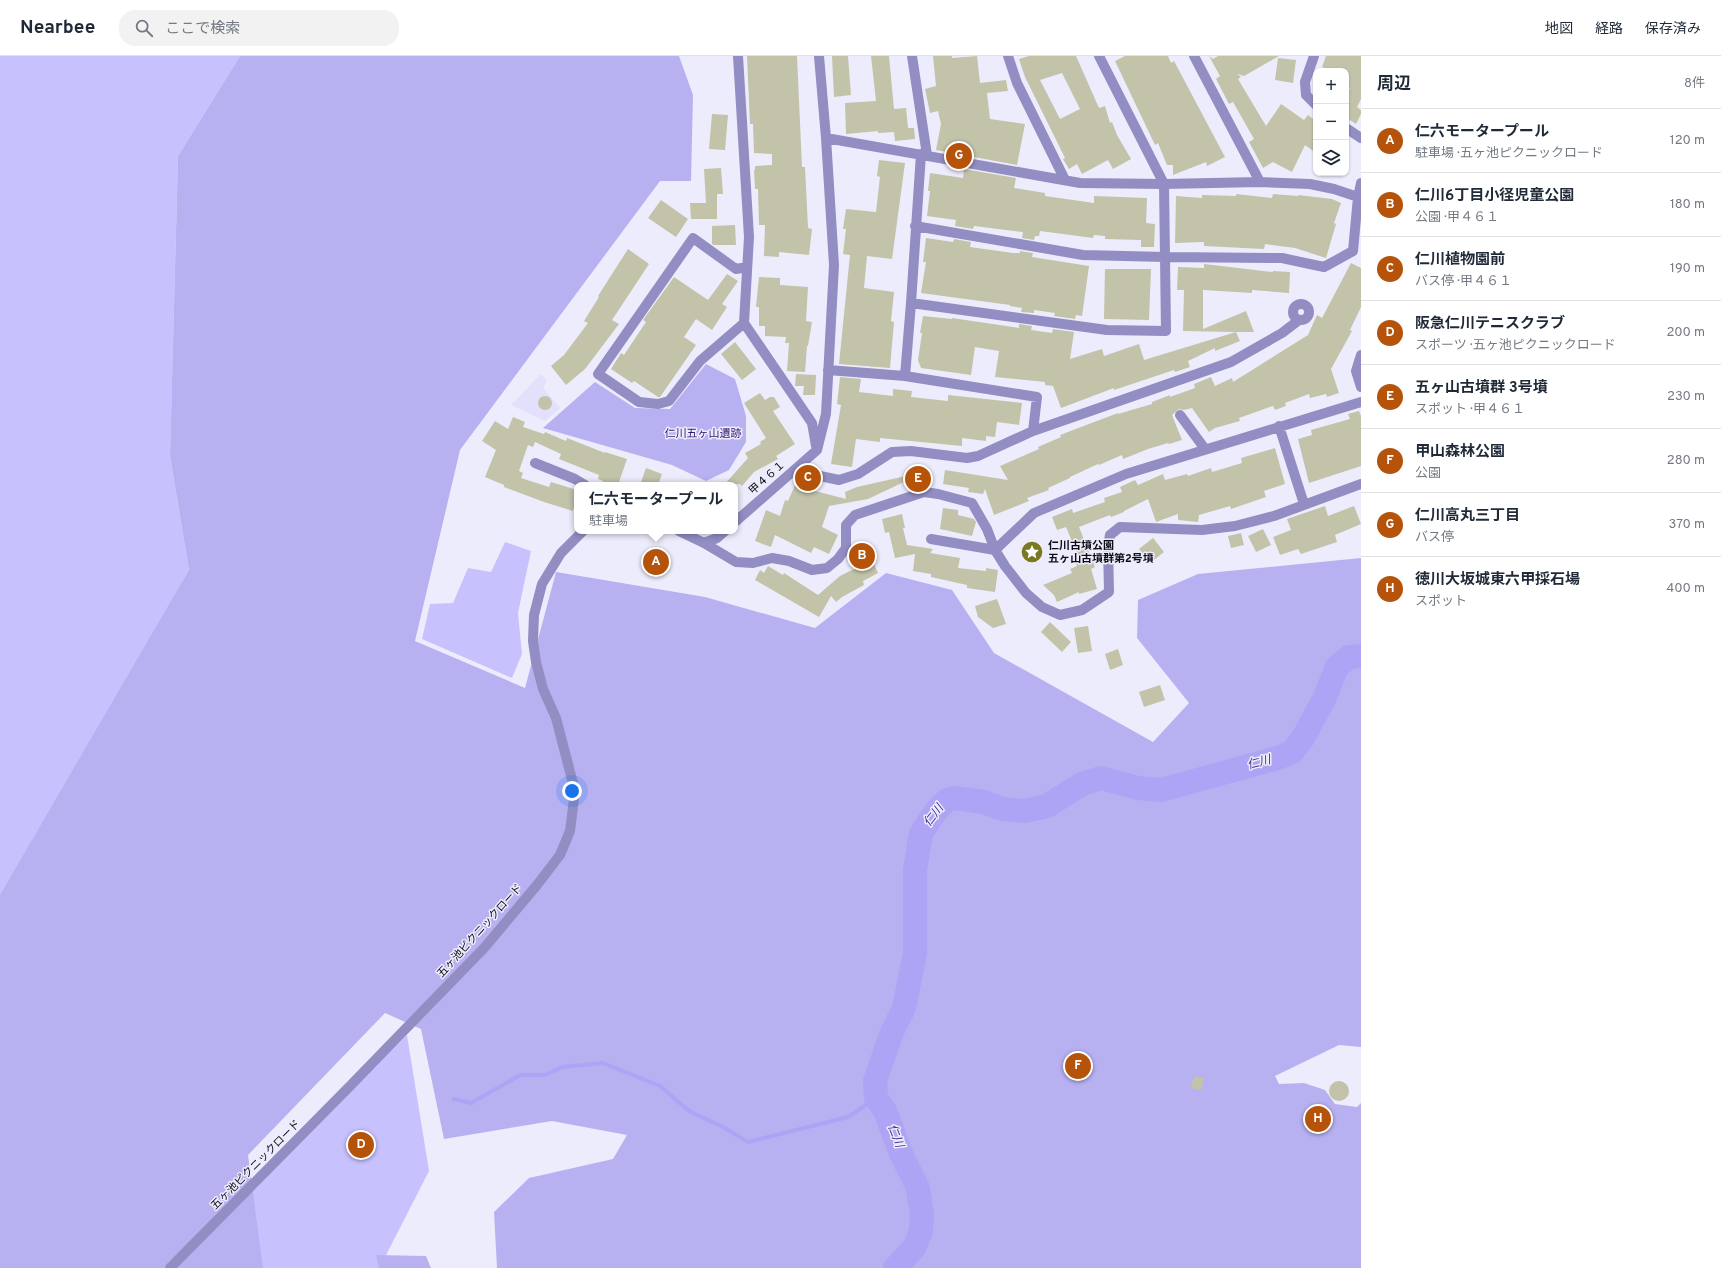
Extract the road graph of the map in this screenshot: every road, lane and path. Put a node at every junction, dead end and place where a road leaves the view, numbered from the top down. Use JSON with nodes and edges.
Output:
{"nodes":[{"id":1,"x":738,"y":56,"type":"edge"},
{"id":2,"x":819,"y":56,"type":"edge"},
{"id":3,"x":912,"y":56,"type":"edge"},
{"id":4,"x":1008,"y":56,"type":"edge"},
{"id":5,"x":1099,"y":56,"type":"edge"},
{"id":6,"x":1194,"y":56,"type":"edge"},
{"id":7,"x":1314,"y":56,"type":"edge"},
{"id":8,"x":1315,"y":104,"type":"edge"},
{"id":9,"x":1349,"y":130,"type":"edge"},
{"id":10,"x":826,"y":138,"type":"junction"},
{"id":11,"x":1361,"y":138,"type":"edge"},
{"id":12,"x":924,"y":155,"type":"junction"},
{"id":13,"x":1065,"y":180,"type":"junction"},
{"id":14,"x":1260,"y":182,"type":"junction"},
{"id":15,"x":1361,"y":183,"type":"edge"},
{"id":16,"x":1164,"y":184,"type":"junction"},
{"id":17,"x":1360,"y":198,"type":"edge"},
{"id":18,"x":915,"y":226,"type":"junction"},
{"id":19,"x":1165,"y":257,"type":"junction"},
{"id":20,"x":747,"y":267,"type":"junction"},
{"id":21,"x":911,"y":303,"type":"junction"},
{"id":22,"x":1299,"y":320,"type":"dead end"},
{"id":23,"x":744,"y":323,"type":"junction"},
{"id":24,"x":1361,"y":355,"type":"edge"},
{"id":25,"x":828,"y":370,"type":"junction"},
{"id":26,"x":905,"y":376,"type":"junction"},
{"id":27,"x":1361,"y":387,"type":"edge"},
{"id":28,"x":1361,"y":402,"type":"edge"},
{"id":29,"x":1180,"y":415,"type":"dead end"},
{"id":30,"x":1279,"y":426,"type":"junction"},
{"id":31,"x":1033,"y":431,"type":"junction"},
{"id":32,"x":1205,"y":449,"type":"junction"},
{"id":33,"x":817,"y":450,"type":"junction"},
{"id":34,"x":535,"y":463,"type":"dead end"},
{"id":35,"x":797,"y":468,"type":"junction"},
{"id":36,"x":580,"y":482,"type":"edge"},
{"id":37,"x":1361,"y":484,"type":"edge"},
{"id":38,"x":1304,"y":504,"type":"junction"},
{"id":39,"x":738,"y":519,"type":"edge"},
{"id":40,"x":580,"y":534,"type":"edge"},
{"id":41,"x":685,"y":534,"type":"edge"},
{"id":42,"x":722,"y":534,"type":"edge"},
{"id":43,"x":931,"y":539,"type":"dead end"},
{"id":44,"x":704,"y":543,"type":"junction"},
{"id":45,"x":995,"y":550,"type":"junction"},
{"id":46,"x":170,"y":1268,"type":"edge"}],
"edges":[{"from":1,"to":20,"type":"street"},
{"from":2,"to":10,"type":"street"},
{"from":3,"to":12,"type":"street"},
{"from":4,"to":13,"type":"street"},
{"from":5,"to":16,"type":"street"},
{"from":6,"to":14,"type":"street"},
{"from":7,"to":8,"type":"street"},
{"from":9,"to":11,"type":"street"},
{"from":10,"to":12,"type":"street"},
{"from":10,"to":25,"type":"street"},
{"from":12,"to":13,"type":"street"},
{"from":12,"to":18,"type":"street"},
{"from":13,"to":16,"type":"street"},
{"from":14,"to":16,"type":"street"},
{"from":14,"to":17,"type":"street"},
{"from":15,"to":17,"type":"street"},
{"from":16,"to":19,"type":"street"},
{"from":17,"to":19,"type":"street"},
{"from":18,"to":19,"type":"street"},
{"from":18,"to":21,"type":"street"},
{"from":19,"to":21,"type":"street"},
{"from":20,"to":23,"type":"street"},
{"from":20,"to":23,"type":"street"},
{"from":21,"to":26,"type":"street"},
{"from":22,"to":31,"type":"street"},
{"from":23,"to":33,"type":"street"},
{"from":24,"to":27,"type":"street"},
{"from":25,"to":26,"type":"street"},
{"from":25,"to":33,"type":"street"},
{"from":26,"to":31,"type":"street"},
{"from":28,"to":30,"type":"street"},
{"from":29,"to":32,"type":"street"},
{"from":30,"to":32,"type":"street"},
{"from":30,"to":38,"type":"street"},
{"from":31,"to":35,"type":"street"},
{"from":32,"to":45,"type":"street"},
{"from":33,"to":35,"type":"street","name":"甲４６１"},
{"from":34,"to":36,"type":"street"},
{"from":35,"to":39,"type":"street","name":"甲４６１"},
{"from":37,"to":38,"type":"street"},
{"from":38,"to":45,"type":"street"},
{"from":40,"to":46,"type":"street","name":"五ヶ池ピクニックロード"},
{"from":41,"to":44,"type":"street"},
{"from":42,"to":44,"type":"street"},
{"from":43,"to":45,"type":"street"},
{"from":44,"to":45,"type":"street"}]}
